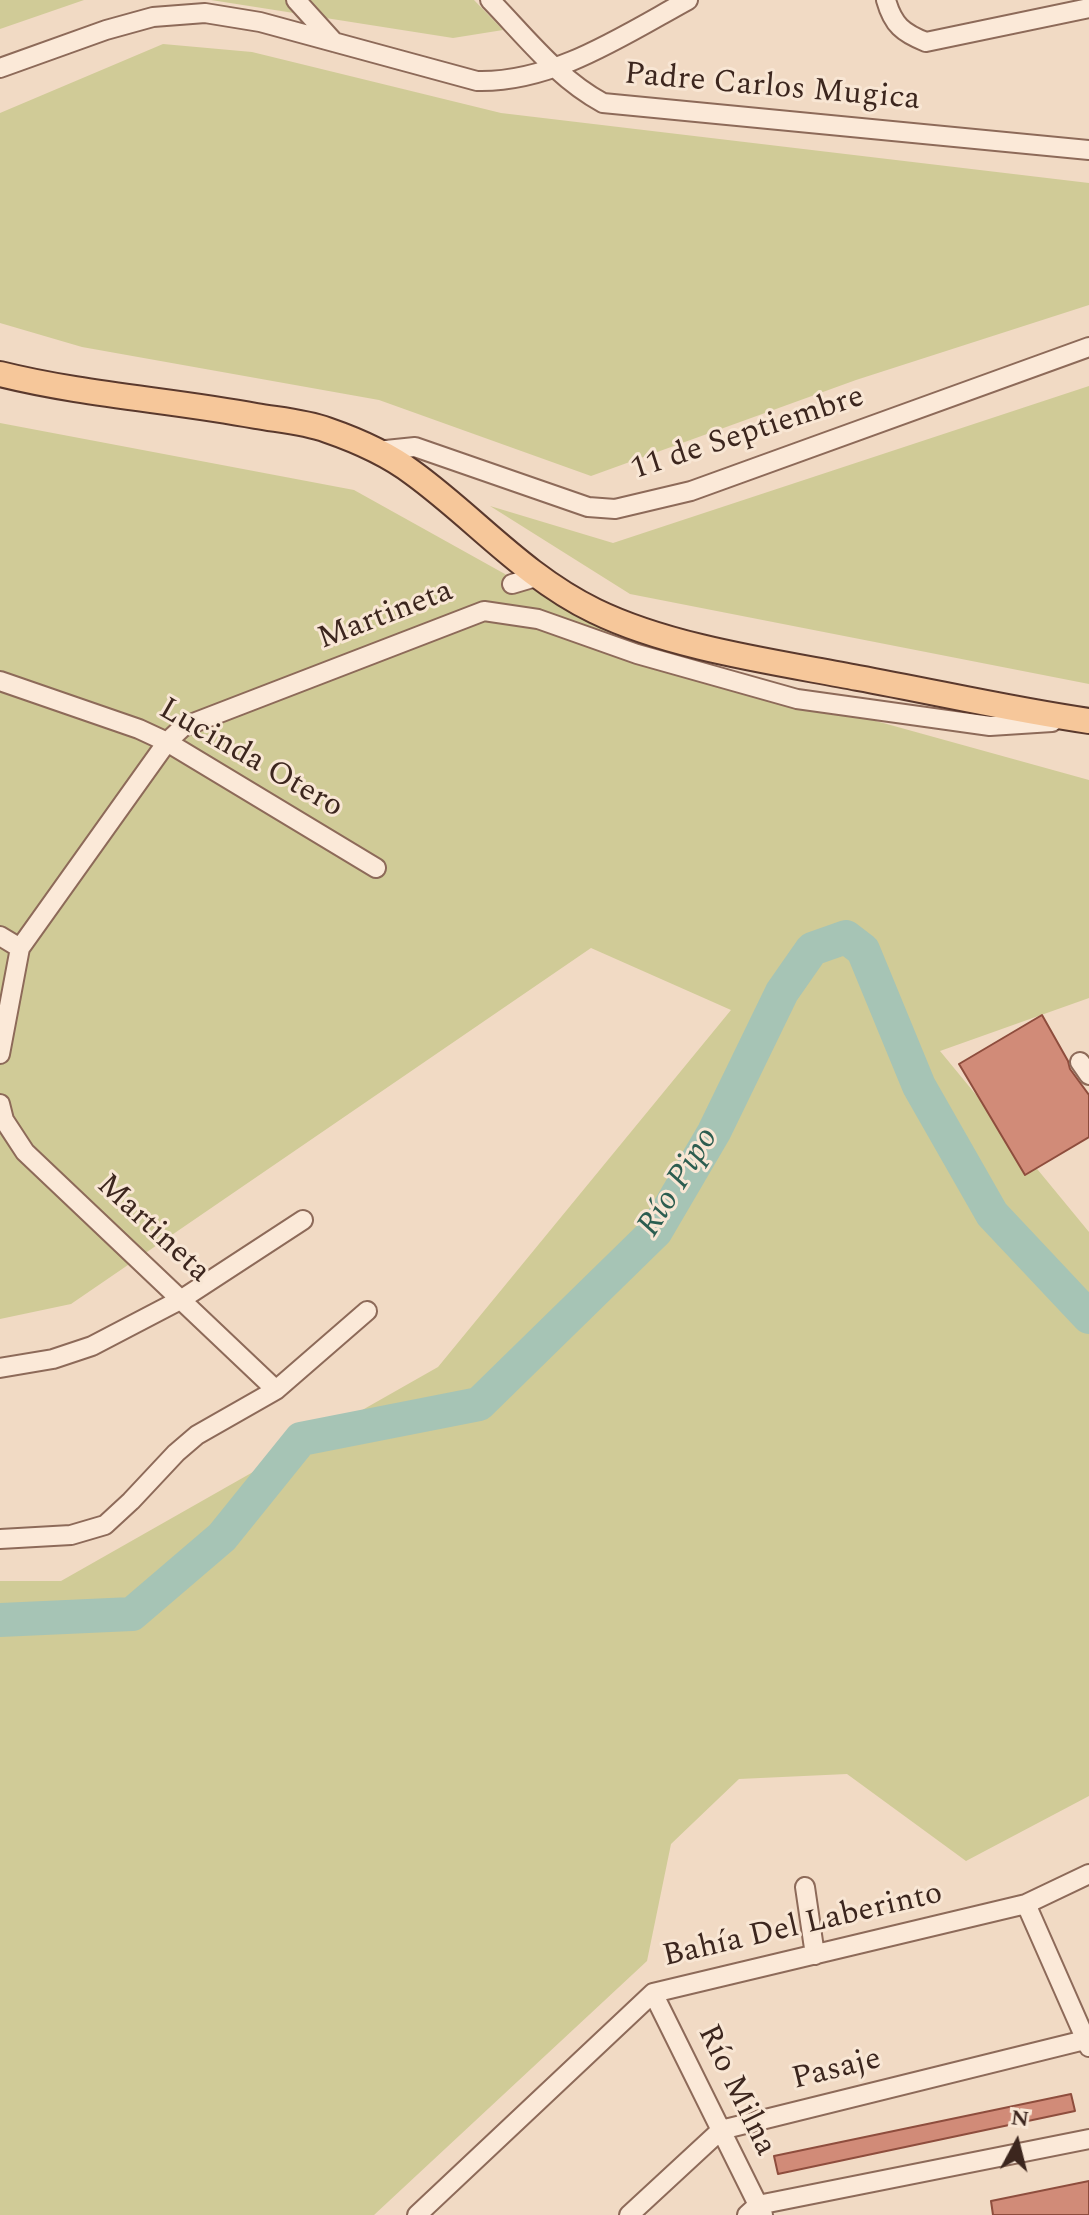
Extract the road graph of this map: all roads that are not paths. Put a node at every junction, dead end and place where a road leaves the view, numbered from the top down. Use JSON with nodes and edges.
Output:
{"nodes":[{"id":1,"x":296,"y":0,"type":"edge"},
{"id":2,"x":490,"y":0,"type":"edge"},
{"id":3,"x":688,"y":0,"type":"edge"},
{"id":4,"x":886,"y":0,"type":"edge"},
{"id":5,"x":1089,"y":8,"type":"edge"},
{"id":6,"x":335,"y":43,"type":"junction"},
{"id":7,"x":555,"y":67,"type":"junction"},
{"id":8,"x":0,"y":68,"type":"edge"},
{"id":9,"x":1089,"y":150,"type":"edge"},
{"id":10,"x":1089,"y":347,"type":"edge"},
{"id":11,"x":0,"y":374,"type":"edge"},
{"id":12,"x":376,"y":451,"type":"junction"},
{"id":13,"x":539,"y":576,"type":"junction"},
{"id":14,"x":512,"y":584,"type":"dead end"},
{"id":15,"x":3,"y":687,"type":"edge"},
{"id":16,"x":1086,"y":721,"type":"edge"},
{"id":17,"x":167,"y":742,"type":"junction"},
{"id":18,"x":376,"y":868,"type":"dead end"},
{"id":19,"x":0,"y":936,"type":"edge"},
{"id":20,"x":20,"y":948,"type":"junction"},
{"id":21,"x":0,"y":1054,"type":"edge"},
{"id":22,"x":0,"y":1104,"type":"edge"},
{"id":23,"x":303,"y":1220,"type":"dead end"},
{"id":24,"x":182,"y":1299,"type":"junction"},
{"id":25,"x":367,"y":1311,"type":"dead end"},
{"id":26,"x":0,"y":1368,"type":"edge"},
{"id":27,"x":276,"y":1390,"type":"junction"},
{"id":28,"x":0,"y":1539,"type":"edge"},
{"id":29,"x":1089,"y":1874,"type":"edge"},
{"id":30,"x":805,"y":1887,"type":"dead end"},
{"id":31,"x":1026,"y":1904,"type":"junction"},
{"id":32,"x":815,"y":1955,"type":"junction"},
{"id":33,"x":653,"y":1993,"type":"junction"},
{"id":34,"x":1088,"y":2042,"type":"edge"},
{"id":35,"x":721,"y":2130,"type":"junction"},
{"id":36,"x":1089,"y":2139,"type":"edge"},
{"id":37,"x":425,"y":2212,"type":"edge"},
{"id":38,"x":756,"y":2212,"type":"edge"},
{"id":39,"x":629,"y":2215,"type":"edge"}],
"edges":[{"from":1,"to":6,"type":"street"},
{"from":2,"to":7,"type":"street","name":"Padre Carlos Mugica"},
{"from":3,"to":7,"type":"street"},
{"from":4,"to":5,"type":"street"},
{"from":6,"to":7,"type":"street"},
{"from":6,"to":8,"type":"street"},
{"from":7,"to":9,"type":"street","name":"Padre Carlos Mugica"},
{"from":10,"to":12,"type":"street","name":"11 de Septiembre"},
{"from":11,"to":12,"type":"main road"},
{"from":12,"to":13,"type":"main road"},
{"from":13,"to":14,"type":"street"},
{"from":13,"to":16,"type":"main road"},
{"from":15,"to":17,"type":"street","name":"Lucinda Otero"},
{"from":16,"to":17,"type":"street","name":"Martineta"},
{"from":17,"to":18,"type":"street","name":"Lucinda Otero"},
{"from":17,"to":20,"type":"street","name":"Martineta"},
{"from":19,"to":20,"type":"street"},
{"from":20,"to":21,"type":"street","name":"Martineta"},
{"from":22,"to":24,"type":"street","name":"Martineta"},
{"from":23,"to":24,"type":"street"},
{"from":24,"to":26,"type":"street"},
{"from":24,"to":27,"type":"street","name":"Martineta"},
{"from":25,"to":27,"type":"street"},
{"from":27,"to":28,"type":"street"},
{"from":29,"to":31,"type":"street","name":"Bahía Del Laberinto"},
{"from":30,"to":32,"type":"street"},
{"from":31,"to":32,"type":"street","name":"Bahía Del Laberinto"},
{"from":31,"to":34,"type":"street"},
{"from":32,"to":33,"type":"street","name":"Bahía Del Laberinto"},
{"from":33,"to":35,"type":"street","name":"Río Milna"},
{"from":33,"to":37,"type":"street","name":"Bahía Del Laberinto"},
{"from":34,"to":35,"type":"street","name":"Pasaje"},
{"from":35,"to":38,"type":"street","name":"Río Milna"},
{"from":35,"to":39,"type":"street","name":"Pasaje"},
{"from":36,"to":38,"type":"street"}]}
